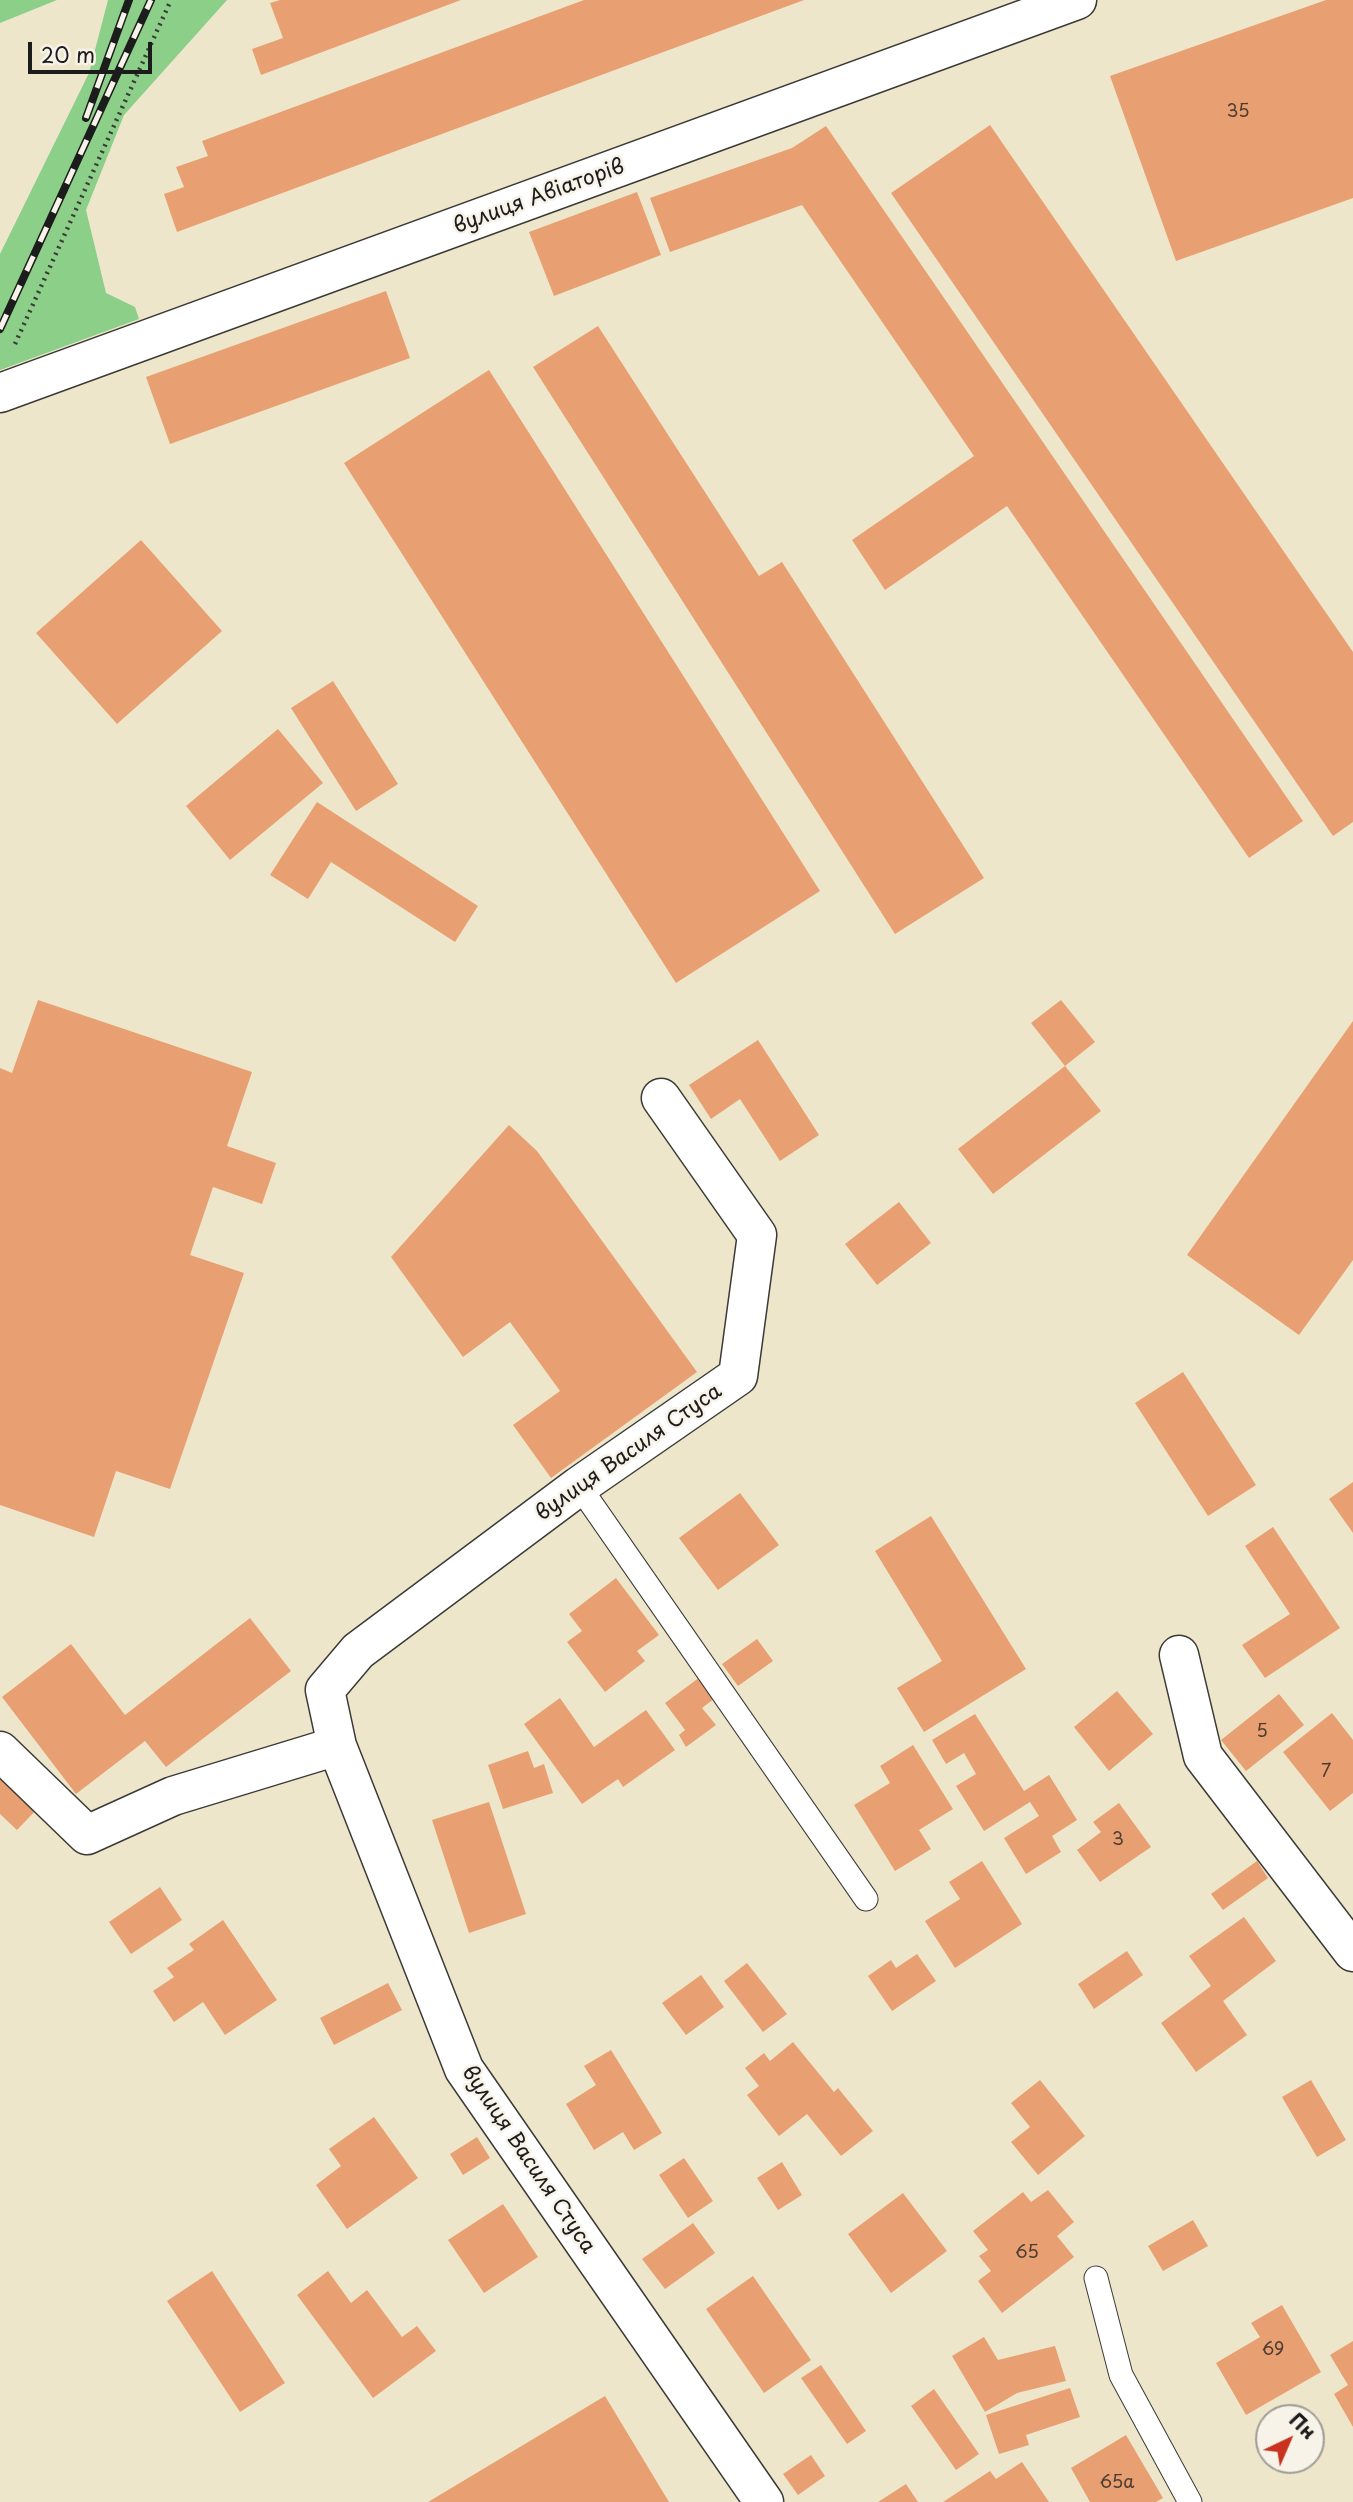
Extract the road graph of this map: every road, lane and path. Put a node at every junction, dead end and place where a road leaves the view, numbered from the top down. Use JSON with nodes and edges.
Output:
{"nodes":[{"id":1,"x":171,"y":0,"type":"edge"},
{"id":2,"x":1077,"y":0,"type":"edge"},
{"id":3,"x":11,"y":352,"type":"dead end"},
{"id":4,"x":0,"y":393,"type":"edge"},
{"id":5,"x":661,"y":1098,"type":"dead end"},
{"id":6,"x":579,"y":1486,"type":"junction"},
{"id":7,"x":1179,"y":1655,"type":"dead end"},
{"id":8,"x":337,"y":1746,"type":"junction"},
{"id":9,"x":0,"y":1751,"type":"edge"},
{"id":10,"x":866,"y":1899,"type":"dead end"},
{"id":11,"x":1353,"y":1952,"type":"edge"},
{"id":12,"x":1096,"y":2278,"type":"dead end"},
{"id":13,"x":764,"y":2502,"type":"edge"},
{"id":14,"x":1190,"y":2502,"type":"edge"}],
"edges":[{"from":1,"to":3,"type":"path"},
{"from":2,"to":4,"type":"street","name":"вулиця Авіаторів"},
{"from":5,"to":6,"type":"street","name":"вулиця Василя Стуса"},
{"from":6,"to":8,"type":"street","name":"вулиця Василя Стуса"},
{"from":6,"to":10,"type":"lane"},
{"from":7,"to":11,"type":"street"},
{"from":8,"to":9,"type":"street"},
{"from":8,"to":13,"type":"street","name":"вулиця Василя Стуса"},
{"from":12,"to":14,"type":"lane"}]}
